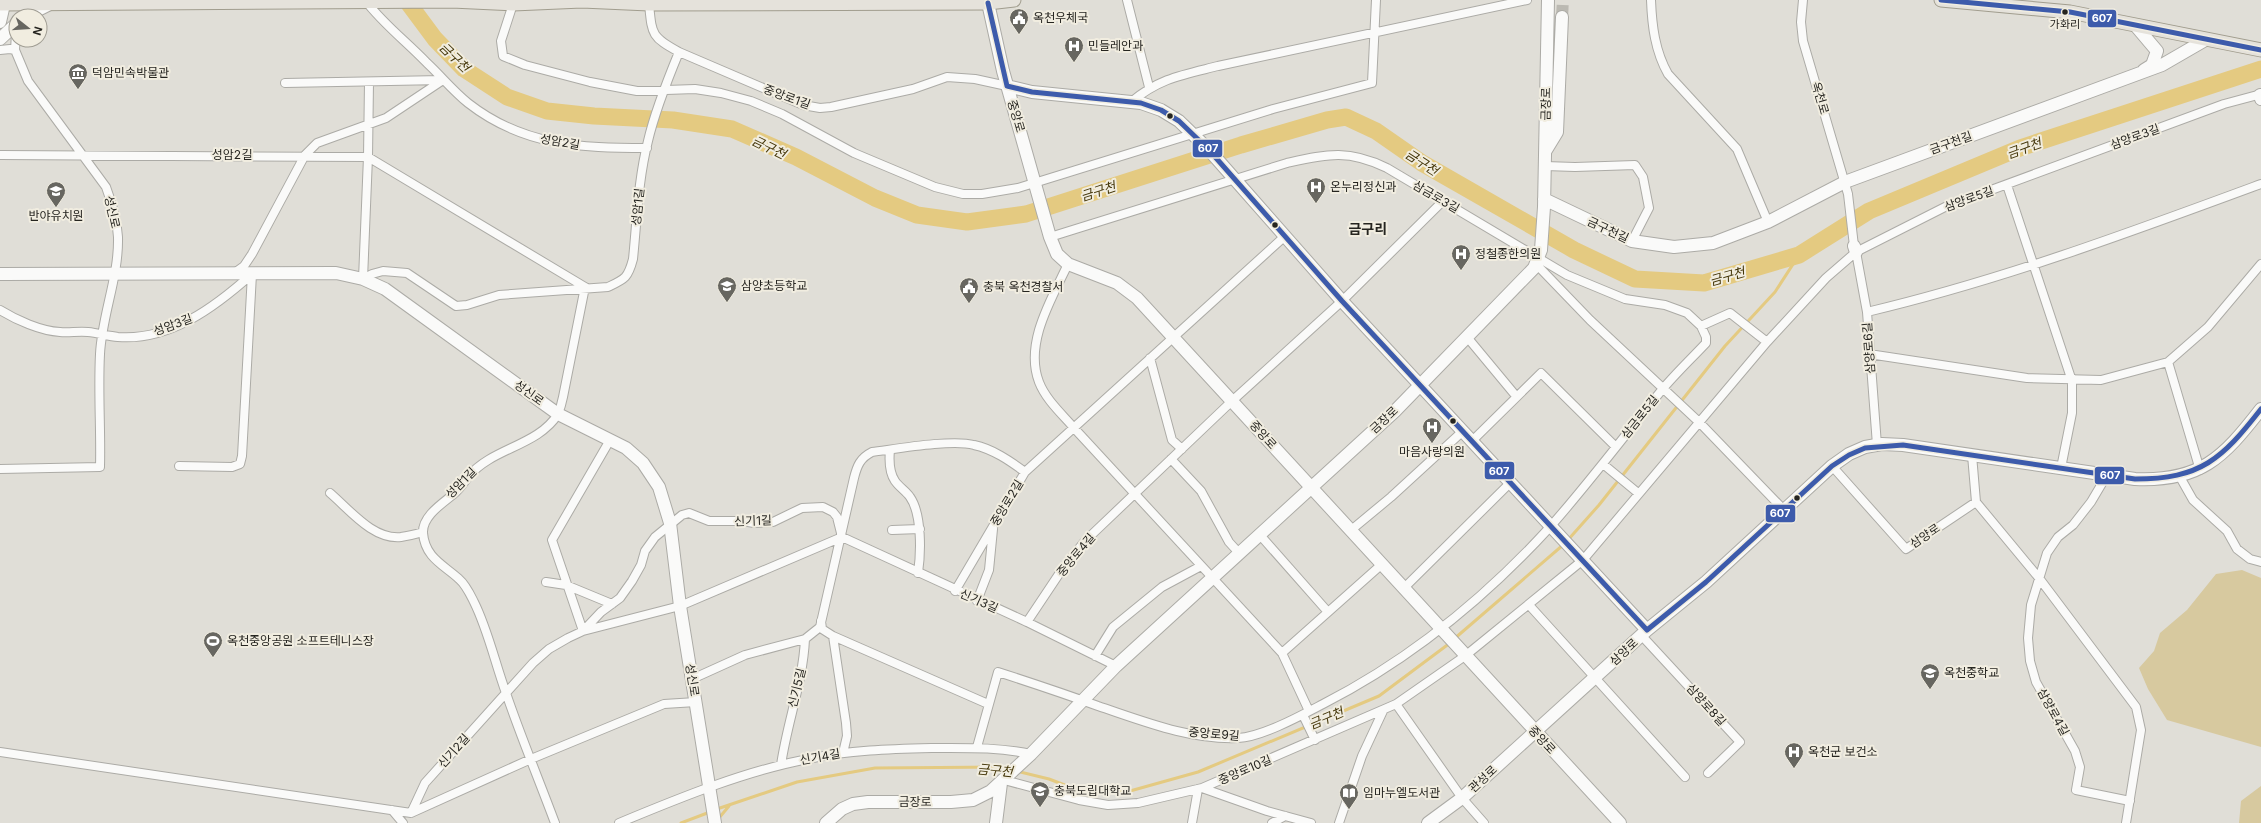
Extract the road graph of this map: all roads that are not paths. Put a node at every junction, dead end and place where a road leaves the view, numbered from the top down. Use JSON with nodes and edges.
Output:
{"nodes":[{"id":1,"x":366,"y":0,"type":"edge"},
{"id":2,"x":452,"y":0,"type":"edge"},
{"id":3,"x":581,"y":0,"type":"edge"},
{"id":4,"x":1014,"y":0,"type":"edge"},
{"id":5,"x":1127,"y":0,"type":"edge"},
{"id":6,"x":1376,"y":0,"type":"edge"},
{"id":7,"x":1527,"y":0,"type":"edge"},
{"id":8,"x":1548,"y":0,"type":"edge"},
{"id":9,"x":1651,"y":0,"type":"edge"},
{"id":10,"x":1803,"y":0,"type":"edge"},
{"id":11,"x":1941,"y":0,"type":"edge"},
{"id":12,"x":380,"y":1,"type":"edge"},
{"id":13,"x":513,"y":2,"type":"edge"},
{"id":14,"x":3,"y":3,"type":"edge"},
{"id":15,"x":51,"y":3,"type":"junction"},
{"id":16,"x":988,"y":3,"type":"junction"},
{"id":17,"x":648,"y":4,"type":"junction"},
{"id":18,"x":41,"y":8,"type":"edge"},
{"id":19,"x":1562,"y":17,"type":"tunnel mouth"},
{"id":20,"x":0,"y":22,"type":"edge"},
{"id":21,"x":2135,"y":25,"type":"junction"},
{"id":22,"x":8,"y":32,"type":"edge"},
{"id":23,"x":1375,"y":33,"type":"junction"},
{"id":24,"x":2207,"y":38,"type":"junction"},
{"id":25,"x":0,"y":39,"type":"edge"},
{"id":26,"x":0,"y":50,"type":"edge"},
{"id":27,"x":15,"y":50,"type":"joint"},
{"id":28,"x":2261,"y":50,"type":"edge"},
{"id":29,"x":679,"y":52,"type":"junction"},
{"id":30,"x":2138,"y":74,"type":"junction"},
{"id":31,"x":443,"y":80,"type":"junction"},
{"id":32,"x":368,"y":82,"type":"junction"},
{"id":33,"x":285,"y":83,"type":"dead end"},
{"id":34,"x":1007,"y":86,"type":"junction"},
{"id":35,"x":1149,"y":88,"type":"junction"},
{"id":36,"x":662,"y":93,"type":"junction"},
{"id":37,"x":2261,"y":96,"type":"edge"},
{"id":38,"x":1131,"y":102,"type":"junction"},
{"id":39,"x":368,"y":126,"type":"junction"},
{"id":40,"x":1194,"y":134,"type":"junction"},
{"id":41,"x":647,"y":144,"type":"junction"},
{"id":42,"x":1545,"y":151,"type":"junction"},
{"id":43,"x":0,"y":155,"type":"edge"},
{"id":44,"x":305,"y":155,"type":"junction"},
{"id":45,"x":83,"y":156,"type":"junction"},
{"id":46,"x":368,"y":157,"type":"junction"},
{"id":47,"x":1545,"y":166,"type":"junction"},
{"id":48,"x":1231,"y":175,"type":"junction"},
{"id":49,"x":1035,"y":182,"type":"junction"},
{"id":50,"x":1845,"y":182,"type":"junction"},
{"id":51,"x":2261,"y":184,"type":"edge"},
{"id":52,"x":2007,"y":185,"type":"junction"},
{"id":53,"x":1848,"y":194,"type":"joint"},
{"id":54,"x":1443,"y":201,"type":"junction"},
{"id":55,"x":1544,"y":203,"type":"junction"},
{"id":56,"x":1768,"y":222,"type":"junction"},
{"id":57,"x":1049,"y":233,"type":"junction"},
{"id":58,"x":1284,"y":237,"type":"junction"},
{"id":59,"x":1632,"y":241,"type":"junction"},
{"id":60,"x":1855,"y":249,"type":"junction"},
{"id":61,"x":1538,"y":258,"type":"junction"},
{"id":62,"x":1068,"y":264,"type":"junction"},
{"id":63,"x":2261,"y":264,"type":"edge"},
{"id":64,"x":2033,"y":265,"type":"junction"},
{"id":65,"x":0,"y":274,"type":"edge"},
{"id":66,"x":114,"y":274,"type":"junction"},
{"id":67,"x":233,"y":274,"type":"junction"},
{"id":68,"x":252,"y":274,"type":"junction"},
{"id":69,"x":363,"y":279,"type":"junction"},
{"id":70,"x":585,"y":287,"type":"junction"},
{"id":71,"x":1342,"y":301,"type":"junction"},
{"id":72,"x":0,"y":310,"type":"edge"},
{"id":73,"x":1867,"y":312,"type":"junction"},
{"id":74,"x":1701,"y":326,"type":"junction"},
{"id":75,"x":103,"y":334,"type":"junction"},
{"id":76,"x":1173,"y":337,"type":"junction"},
{"id":77,"x":1467,"y":337,"type":"junction"},
{"id":78,"x":1767,"y":342,"type":"junction"},
{"id":79,"x":1869,"y":354,"type":"junction"},
{"id":80,"x":1150,"y":358,"type":"junction"},
{"id":81,"x":2168,"y":362,"type":"junction"},
{"id":82,"x":2072,"y":381,"type":"junction"},
{"id":83,"x":1420,"y":385,"type":"junction"},
{"id":84,"x":1665,"y":391,"type":"junction"},
{"id":85,"x":1516,"y":396,"type":"junction"},
{"id":86,"x":1232,"y":401,"type":"junction"},
{"id":87,"x":2261,"y":409,"type":"edge"},
{"id":88,"x":558,"y":414,"type":"junction"},
{"id":89,"x":1696,"y":420,"type":"junction"},
{"id":90,"x":1074,"y":428,"type":"junction"},
{"id":91,"x":1463,"y":431,"type":"junction"},
{"id":92,"x":610,"y":440,"type":"junction"},
{"id":93,"x":1472,"y":441,"type":"junction"},
{"id":94,"x":1877,"y":445,"type":"junction"},
{"id":95,"x":1616,"y":447,"type":"junction"},
{"id":96,"x":1182,"y":449,"type":"junction"},
{"id":97,"x":890,"y":450,"type":"junction"},
{"id":98,"x":1972,"y":455,"type":"junction"},
{"id":99,"x":1171,"y":460,"type":"junction"},
{"id":100,"x":1602,"y":464,"type":"junction"},
{"id":101,"x":179,"y":466,"type":"dead end"},
{"id":102,"x":1832,"y":466,"type":"junction"},
{"id":103,"x":2061,"y":468,"type":"junction"},
{"id":104,"x":0,"y":469,"type":"edge"},
{"id":105,"x":2200,"y":470,"type":"junction"},
{"id":106,"x":1025,"y":472,"type":"junction"},
{"id":107,"x":2107,"y":475,"type":"junction"},
{"id":108,"x":2180,"y":477,"type":"junction"},
{"id":109,"x":1510,"y":482,"type":"junction"},
{"id":110,"x":1311,"y":488,"type":"junction"},
{"id":111,"x":330,"y":493,"type":"dead end"},
{"id":112,"x":1638,"y":493,"type":"junction"},
{"id":113,"x":1134,"y":495,"type":"junction"},
{"id":114,"x":1976,"y":502,"type":"junction"},
{"id":115,"x":1783,"y":509,"type":"junction"},
{"id":116,"x":670,"y":523,"type":"junction"},
{"id":117,"x":993,"y":526,"type":"junction"},
{"id":118,"x":920,"y":529,"type":"junction"},
{"id":119,"x":1553,"y":529,"type":"junction"},
{"id":120,"x":892,"y":530,"type":"dead end"},
{"id":121,"x":1350,"y":531,"type":"junction"},
{"id":122,"x":423,"y":532,"type":"junction"},
{"id":123,"x":1260,"y":535,"type":"junction"},
{"id":124,"x":842,"y":537,"type":"junction"},
{"id":125,"x":1239,"y":553,"type":"junction"},
{"id":126,"x":1581,"y":558,"type":"junction"},
{"id":127,"x":2261,"y":562,"type":"edge"},
{"id":128,"x":1381,"y":565,"type":"junction"},
{"id":129,"x":1200,"y":566,"type":"junction"},
{"id":130,"x":918,"y":573,"type":"junction"},
{"id":131,"x":1212,"y":578,"type":"junction"},
{"id":132,"x":2039,"y":578,"type":"junction"},
{"id":133,"x":546,"y":582,"type":"dead end"},
{"id":134,"x":566,"y":585,"type":"junction"},
{"id":135,"x":1403,"y":589,"type":"junction"},
{"id":136,"x":955,"y":591,"type":"junction"},
{"id":137,"x":977,"y":601,"type":"junction"},
{"id":138,"x":612,"y":604,"type":"junction"},
{"id":139,"x":1529,"y":605,"type":"junction"},
{"id":140,"x":680,"y":606,"type":"junction"},
{"id":141,"x":1328,"y":612,"type":"junction"},
{"id":142,"x":820,"y":618,"type":"junction"},
{"id":143,"x":1027,"y":622,"type":"junction"},
{"id":144,"x":584,"y":632,"type":"junction"},
{"id":145,"x":1444,"y":633,"type":"junction"},
{"id":146,"x":1645,"y":633,"type":"junction"},
{"id":147,"x":833,"y":636,"type":"junction"},
{"id":148,"x":805,"y":639,"type":"junction"},
{"id":149,"x":1282,"y":653,"type":"junction"},
{"id":150,"x":1095,"y":656,"type":"junction"},
{"id":151,"x":1465,"y":656,"type":"junction"},
{"id":152,"x":1116,"y":666,"type":"junction"},
{"id":153,"x":692,"y":679,"type":"junction"},
{"id":154,"x":1596,"y":679,"type":"junction"},
{"id":155,"x":506,"y":694,"type":"junction"},
{"id":156,"x":1083,"y":700,"type":"junction"},
{"id":157,"x":696,"y":702,"type":"junction"},
{"id":158,"x":988,"y":704,"type":"junction"},
{"id":159,"x":1396,"y":704,"type":"junction"},
{"id":160,"x":1383,"y":711,"type":"junction"},
{"id":161,"x":1306,"y":713,"type":"junction"},
{"id":162,"x":1535,"y":732,"type":"junction"},
{"id":163,"x":1315,"y":740,"type":"junction"},
{"id":164,"x":977,"y":747,"type":"junction"},
{"id":165,"x":0,"y":752,"type":"edge"},
{"id":166,"x":843,"y":753,"type":"junction"},
{"id":167,"x":1029,"y":756,"type":"junction"},
{"id":168,"x":531,"y":759,"type":"junction"},
{"id":169,"x":781,"y":765,"type":"junction"},
{"id":170,"x":1708,"y":773,"type":"dead end"},
{"id":171,"x":1685,"y":777,"type":"dead end"},
{"id":172,"x":1002,"y":782,"type":"junction"},
{"id":173,"x":710,"y":788,"type":"junction"},
{"id":174,"x":1200,"y":788,"type":"junction"},
{"id":175,"x":1462,"y":798,"type":"junction"},
{"id":176,"x":2130,"y":801,"type":"junction"},
{"id":177,"x":392,"y":810,"type":"junction"},
{"id":178,"x":411,"y":813,"type":"junction"},
{"id":179,"x":1285,"y":816,"type":"junction"},
{"id":180,"x":403,"y":823,"type":"edge"},
{"id":181,"x":556,"y":823,"type":"edge"},
{"id":182,"x":619,"y":823,"type":"edge"},
{"id":183,"x":715,"y":823,"type":"edge"},
{"id":184,"x":826,"y":823,"type":"edge"},
{"id":185,"x":996,"y":823,"type":"edge"},
{"id":186,"x":1192,"y":823,"type":"edge"},
{"id":187,"x":1272,"y":823,"type":"edge"},
{"id":188,"x":1311,"y":823,"type":"edge"},
{"id":189,"x":1339,"y":823,"type":"edge"},
{"id":190,"x":1428,"y":823,"type":"edge"},
{"id":191,"x":1484,"y":823,"type":"edge"},
{"id":192,"x":1620,"y":823,"type":"edge"},
{"id":193,"x":2126,"y":823,"type":"edge"}],
"edges":[{"from":1,"to":12,"type":"main road"},
{"from":1,"to":15,"type":"main road"},
{"from":1,"to":31,"type":"street","name":"성암2길"},
{"from":2,"to":12,"type":"main road"},
{"from":2,"to":13,"type":"main road"},
{"from":3,"to":13,"type":"main road"},
{"from":3,"to":17,"type":"main road"},
{"from":4,"to":16,"type":"main road"},
{"from":5,"to":35,"type":"street"},
{"from":6,"to":23,"type":"street"},
{"from":7,"to":23,"type":"street"},
{"from":8,"to":42,"type":"street","name":"금장로"},
{"from":9,"to":56,"type":"street"},
{"from":10,"to":50,"type":"street","name":"옥천로"},
{"from":11,"to":21,"type":"main road"},
{"from":13,"to":36,"type":"street"},
{"from":14,"to":15,"type":"main road"},
{"from":14,"to":20,"type":"street"},
{"from":15,"to":18,"type":"street"},
{"from":16,"to":17,"type":"main road"},
{"from":16,"to":34,"type":"street","name":"중앙로"},
{"from":17,"to":29,"type":"street","name":"중앙로1길"},
{"from":19,"to":42,"type":"street"},
{"from":21,"to":24,"type":"main road"},
{"from":21,"to":30,"type":"street"},
{"from":22,"to":25,"type":"street"},
{"from":23,"to":35,"type":"street"},
{"from":23,"to":40,"type":"street"},
{"from":24,"to":28,"type":"main road"},
{"from":24,"to":30,"type":"street","name":"금구천길"},
{"from":26,"to":27,"type":"street"},
{"from":27,"to":45,"type":"street","name":"성신로"},
{"from":29,"to":34,"type":"street","name":"중앙로1길"},
{"from":29,"to":36,"type":"street"},
{"from":30,"to":50,"type":"street","name":"금구천길"},
{"from":31,"to":32,"type":"street"},
{"from":31,"to":39,"type":"street"},
{"from":31,"to":41,"type":"street","name":"성암2길"},
{"from":32,"to":33,"type":"street"},
{"from":32,"to":39,"type":"street"},
{"from":34,"to":38,"type":"street"},
{"from":34,"to":49,"type":"street","name":"중앙로"},
{"from":35,"to":38,"type":"street"},
{"from":36,"to":41,"type":"street","name":"성암1길"},
{"from":36,"to":49,"type":"street"},
{"from":37,"to":52,"type":"street","name":"삼양로3길"},
{"from":38,"to":40,"type":"street"},
{"from":39,"to":44,"type":"street"},
{"from":39,"to":46,"type":"street"},
{"from":40,"to":48,"type":"street"},
{"from":40,"to":49,"type":"street"},
{"from":41,"to":70,"type":"street","name":"성암1길"},
{"from":42,"to":47,"type":"street","name":"금장로"},
{"from":43,"to":45,"type":"street","name":"성암2길"},
{"from":44,"to":45,"type":"street","name":"성암2길"},
{"from":44,"to":46,"type":"street","name":"성암2길"},
{"from":44,"to":67,"type":"street"},
{"from":45,"to":66,"type":"street","name":"성신로"},
{"from":46,"to":69,"type":"street"},
{"from":46,"to":70,"type":"street"},
{"from":47,"to":55,"type":"street","name":"금장로"},
{"from":47,"to":59,"type":"street"},
{"from":48,"to":54,"type":"street","name":"삼금로3길"},
{"from":48,"to":57,"type":"street","name":"삼금로3길"},
{"from":48,"to":58,"type":"street"},
{"from":49,"to":57,"type":"street","name":"중앙로"},
{"from":50,"to":53,"type":"street","name":"옥천로"},
{"from":50,"to":56,"type":"street","name":"금구천길"},
{"from":51,"to":64,"type":"street"},
{"from":52,"to":60,"type":"street","name":"삼양로5길"},
{"from":52,"to":64,"type":"street","name":"삼양로5길"},
{"from":53,"to":60,"type":"street","name":"삼양로6길"},
{"from":54,"to":61,"type":"street","name":"삼금로3길"},
{"from":54,"to":71,"type":"street","name":"중앙로4길"},
{"from":55,"to":59,"type":"street","name":"금구천길"},
{"from":55,"to":61,"type":"street","name":"금장로"},
{"from":56,"to":59,"type":"street","name":"금구천길"},
{"from":57,"to":62,"type":"street","name":"중앙로"},
{"from":58,"to":71,"type":"street"},
{"from":58,"to":76,"type":"street","name":"중앙로2길"},
{"from":60,"to":73,"type":"street","name":"삼양로6길"},
{"from":60,"to":78,"type":"street","name":"삼양로5길"},
{"from":61,"to":74,"type":"street"},
{"from":61,"to":77,"type":"street","name":"금장로"},
{"from":61,"to":84,"type":"street","name":"삼금로5길"},
{"from":62,"to":76,"type":"street","name":"중앙로"},
{"from":62,"to":90,"type":"street"},
{"from":63,"to":81,"type":"street"},
{"from":64,"to":73,"type":"street"},
{"from":64,"to":82,"type":"street","name":"삼양로5길"},
{"from":65,"to":66,"type":"street","name":"성신로"},
{"from":66,"to":67,"type":"street","name":"성신로"},
{"from":66,"to":75,"type":"street","name":"성신로"},
{"from":67,"to":68,"type":"street","name":"성신로"},
{"from":68,"to":69,"type":"street","name":"성신로"},
{"from":68,"to":75,"type":"street","name":"성암3길"},
{"from":68,"to":101,"type":"street"},
{"from":69,"to":70,"type":"street","name":"성암1길"},
{"from":69,"to":88,"type":"street","name":"성신로"},
{"from":70,"to":88,"type":"street","name":"성암1길"},
{"from":71,"to":83,"type":"street"},
{"from":71,"to":86,"type":"street","name":"중앙로4길"},
{"from":72,"to":75,"type":"street","name":"성암3길"},
{"from":73,"to":79,"type":"street","name":"삼양로6길"},
{"from":74,"to":78,"type":"street"},
{"from":74,"to":84,"type":"street"},
{"from":75,"to":104,"type":"street"},
{"from":76,"to":80,"type":"street","name":"중앙로2길"},
{"from":76,"to":86,"type":"street","name":"중앙로"},
{"from":77,"to":83,"type":"street","name":"금장로"},
{"from":77,"to":85,"type":"street"},
{"from":78,"to":89,"type":"street","name":"삼양로5길"},
{"from":79,"to":82,"type":"street"},
{"from":79,"to":94,"type":"street","name":"삼양로6길"},
{"from":80,"to":90,"type":"street","name":"중앙로2길"},
{"from":80,"to":96,"type":"street"},
{"from":81,"to":82,"type":"street"},
{"from":81,"to":105,"type":"street"},
{"from":82,"to":103,"type":"street","name":"삼양로5길"},
{"from":83,"to":91,"type":"street"},
{"from":83,"to":110,"type":"street","name":"금장로"},
{"from":84,"to":89,"type":"street"},
{"from":84,"to":95,"type":"street","name":"삼금로5길"},
{"from":85,"to":93,"type":"street"},
{"from":85,"to":95,"type":"street"},
{"from":86,"to":96,"type":"street","name":"중앙로4길"},
{"from":86,"to":110,"type":"street","name":"중앙로"},
{"from":87,"to":105,"type":"street","name":"삼양로"},
{"from":88,"to":92,"type":"street","name":"성신로"},
{"from":88,"to":122,"type":"street","name":"성암1길"},
{"from":89,"to":112,"type":"street","name":"삼양로5길"},
{"from":89,"to":115,"type":"street"},
{"from":90,"to":106,"type":"street","name":"중앙로2길"},
{"from":90,"to":113,"type":"street"},
{"from":91,"to":93,"type":"street"},
{"from":91,"to":121,"type":"street"},
{"from":92,"to":116,"type":"street","name":"성신로"},
{"from":92,"to":134,"type":"street"},
{"from":93,"to":109,"type":"street"},
{"from":94,"to":98,"type":"street","name":"삼양로"},
{"from":94,"to":102,"type":"street","name":"삼양로"},
{"from":95,"to":100,"type":"street","name":"삼금로5길"},
{"from":96,"to":99,"type":"street","name":"중앙로4길"},
{"from":97,"to":106,"type":"street"},
{"from":97,"to":118,"type":"street"},
{"from":97,"to":124,"type":"street"},
{"from":98,"to":103,"type":"street","name":"삼양로"},
{"from":98,"to":114,"type":"street"},
{"from":99,"to":113,"type":"street","name":"중앙로4길"},
{"from":99,"to":125,"type":"street"},
{"from":100,"to":112,"type":"street"},
{"from":100,"to":119,"type":"street","name":"삼금로5길"},
{"from":102,"to":114,"type":"street","name":"삼양로"},
{"from":102,"to":115,"type":"street","name":"삼양로"},
{"from":103,"to":107,"type":"street","name":"삼양로"},
{"from":105,"to":108,"type":"street","name":"삼양로"},
{"from":106,"to":117,"type":"street","name":"중앙로2길"},
{"from":107,"to":108,"type":"street","name":"삼양로"},
{"from":107,"to":132,"type":"street","name":"삼양로4길"},
{"from":108,"to":127,"type":"street"},
{"from":109,"to":119,"type":"street"},
{"from":109,"to":135,"type":"street"},
{"from":110,"to":121,"type":"street","name":"중앙로"},
{"from":110,"to":123,"type":"street","name":"금장로"},
{"from":111,"to":122,"type":"street"},
{"from":112,"to":126,"type":"street","name":"중앙로10길"},
{"from":113,"to":129,"type":"street"},
{"from":113,"to":143,"type":"street","name":"중앙로4길"},
{"from":114,"to":132,"type":"street"},
{"from":115,"to":146,"type":"street","name":"삼양로"},
{"from":116,"to":124,"type":"street","name":"신기1길"},
{"from":116,"to":138,"type":"street"},
{"from":116,"to":140,"type":"street","name":"성신로"},
{"from":117,"to":136,"type":"street","name":"중앙로2길"},
{"from":117,"to":137,"type":"street"},
{"from":118,"to":120,"type":"street"},
{"from":118,"to":130,"type":"street"},
{"from":119,"to":126,"type":"street"},
{"from":119,"to":145,"type":"street"},
{"from":121,"to":128,"type":"street","name":"중앙로"},
{"from":122,"to":155,"type":"street"},
{"from":123,"to":125,"type":"street","name":"금장로"},
{"from":123,"to":141,"type":"street"},
{"from":124,"to":130,"type":"street","name":"신기3길"},
{"from":124,"to":140,"type":"street"},
{"from":124,"to":142,"type":"street"},
{"from":125,"to":131,"type":"street","name":"금장로"},
{"from":126,"to":139,"type":"street","name":"중앙로10길"},
{"from":126,"to":146,"type":"street"},
{"from":128,"to":135,"type":"street","name":"중앙로"},
{"from":128,"to":141,"type":"street"},
{"from":129,"to":131,"type":"street"},
{"from":129,"to":150,"type":"street"},
{"from":130,"to":136,"type":"street","name":"신기3길"},
{"from":131,"to":149,"type":"street"},
{"from":131,"to":152,"type":"street","name":"금장로"},
{"from":132,"to":176,"type":"street"},
{"from":132,"to":176,"type":"street","name":"삼양로4길"},
{"from":133,"to":134,"type":"street"},
{"from":134,"to":138,"type":"street"},
{"from":134,"to":144,"type":"street"},
{"from":135,"to":145,"type":"street","name":"중앙로"},
{"from":136,"to":137,"type":"street","name":"신기3길"},
{"from":137,"to":143,"type":"street","name":"신기3길"},
{"from":138,"to":144,"type":"street","name":"신기2길"},
{"from":139,"to":151,"type":"street","name":"중앙로10길"},
{"from":139,"to":154,"type":"street"},
{"from":140,"to":144,"type":"street","name":"신기2길"},
{"from":140,"to":153,"type":"street","name":"성신로"},
{"from":141,"to":149,"type":"street"},
{"from":142,"to":147,"type":"street"},
{"from":142,"to":148,"type":"street"},
{"from":143,"to":150,"type":"street","name":"신기3길"},
{"from":144,"to":155,"type":"street","name":"신기2길"},
{"from":145,"to":151,"type":"street","name":"중앙로"},
{"from":145,"to":161,"type":"street","name":"중앙로9길"},
{"from":146,"to":154,"type":"street","name":"삼양로"},
{"from":146,"to":170,"type":"street","name":"삼양로8길"},
{"from":147,"to":158,"type":"street"},
{"from":147,"to":166,"type":"street"},
{"from":148,"to":153,"type":"street"},
{"from":148,"to":169,"type":"street","name":"신기5길"},
{"from":149,"to":161,"type":"street"},
{"from":150,"to":152,"type":"street","name":"신기3길"},
{"from":151,"to":159,"type":"street","name":"중앙로10길"},
{"from":151,"to":162,"type":"street","name":"중앙로"},
{"from":152,"to":156,"type":"street","name":"금장로"},
{"from":153,"to":157,"type":"street","name":"성신로"},
{"from":154,"to":162,"type":"street","name":"삼양로"},
{"from":154,"to":171,"type":"street"},
{"from":155,"to":168,"type":"street"},
{"from":155,"to":178,"type":"street","name":"신기2길"},
{"from":156,"to":158,"type":"street"},
{"from":156,"to":161,"type":"street","name":"중앙로9길"},
{"from":156,"to":167,"type":"street","name":"금장로"},
{"from":157,"to":168,"type":"street"},
{"from":157,"to":173,"type":"street","name":"성신로"},
{"from":158,"to":164,"type":"street"},
{"from":159,"to":160,"type":"street","name":"중앙로10길"},
{"from":159,"to":175,"type":"street"},
{"from":160,"to":163,"type":"street","name":"중앙로10길"},
{"from":160,"to":189,"type":"street"},
{"from":161,"to":163,"type":"street"},
{"from":162,"to":175,"type":"street","name":"관성로"},
{"from":162,"to":192,"type":"street","name":"중앙로"},
{"from":163,"to":174,"type":"street","name":"중앙로10길"},
{"from":164,"to":166,"type":"street","name":"신기4길"},
{"from":164,"to":167,"type":"street","name":"신기4길"},
{"from":165,"to":177,"type":"street"},
{"from":166,"to":169,"type":"street","name":"신기4길"},
{"from":167,"to":172,"type":"street","name":"금장로"},
{"from":168,"to":178,"type":"street"},
{"from":168,"to":181,"type":"street"},
{"from":169,"to":173,"type":"street","name":"신기4길"},
{"from":172,"to":174,"type":"street","name":"중앙로10길"},
{"from":172,"to":184,"type":"street","name":"금장로"},
{"from":172,"to":185,"type":"street"},
{"from":173,"to":182,"type":"street","name":"신기4길"},
{"from":173,"to":183,"type":"street","name":"성신로"},
{"from":174,"to":179,"type":"street"},
{"from":174,"to":186,"type":"street"},
{"from":175,"to":190,"type":"street","name":"관성로"},
{"from":175,"to":191,"type":"street"},
{"from":176,"to":193,"type":"street"},
{"from":177,"to":178,"type":"street"},
{"from":177,"to":180,"type":"street"},
{"from":179,"to":187,"type":"street"},
{"from":179,"to":188,"type":"street"}]}
